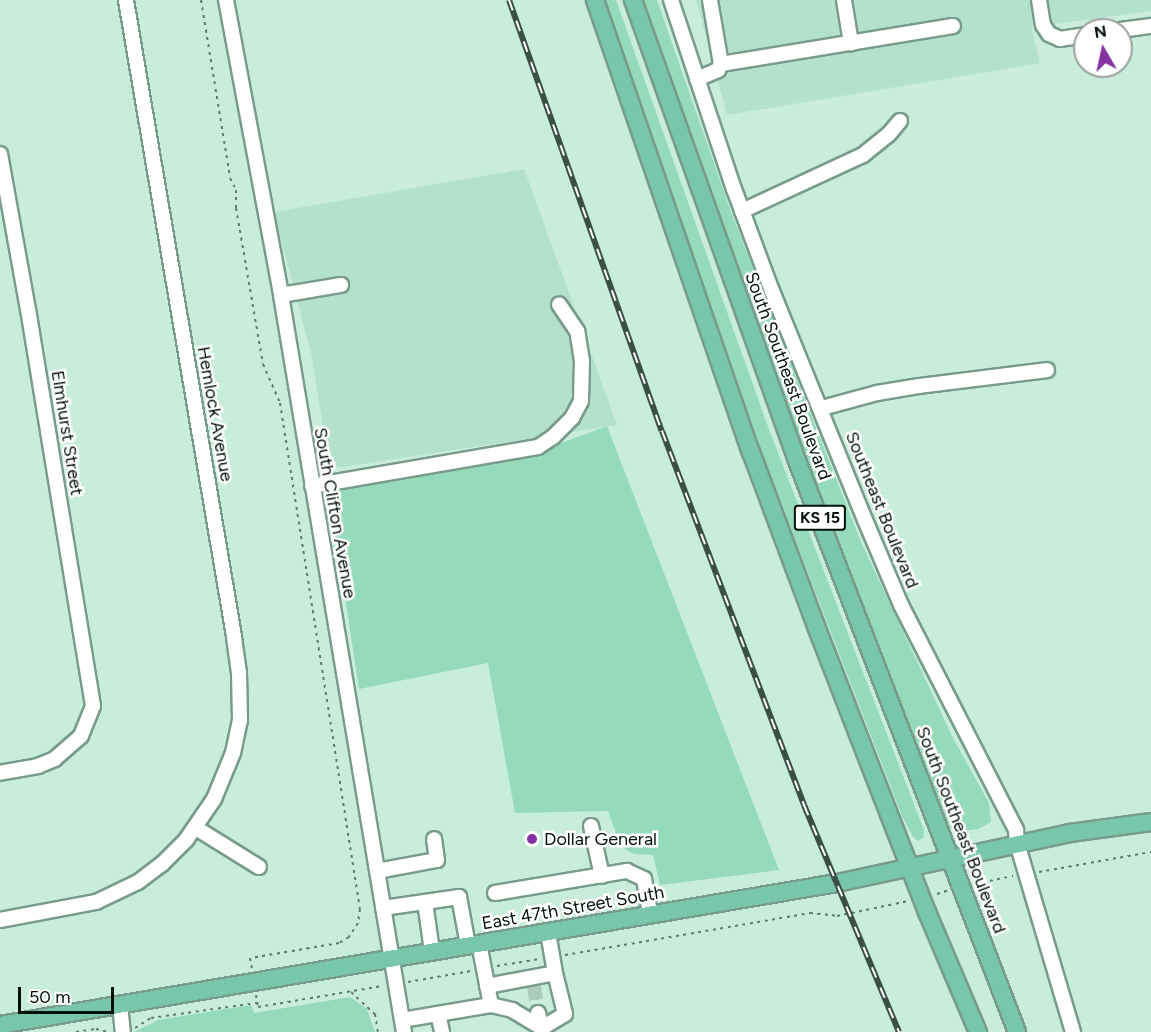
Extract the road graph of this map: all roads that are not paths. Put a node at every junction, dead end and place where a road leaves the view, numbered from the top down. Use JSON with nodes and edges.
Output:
{"nodes":[{"id":1,"x":126,"y":0,"type":"edge"},
{"id":2,"x":226,"y":0,"type":"edge"},
{"id":3,"x":595,"y":0,"type":"edge"},
{"id":4,"x":633,"y":0,"type":"edge"},
{"id":5,"x":672,"y":0,"type":"edge"},
{"id":6,"x":710,"y":0,"type":"edge"},
{"id":7,"x":844,"y":0,"type":"edge"},
{"id":8,"x":1039,"y":0,"type":"edge"},
{"id":9,"x":953,"y":26,"type":"dead end"},
{"id":10,"x":1151,"y":26,"type":"edge"},
{"id":11,"x":1133,"y":28,"type":"edge"},
{"id":12,"x":1073,"y":37,"type":"edge"},
{"id":13,"x":851,"y":43,"type":"junction"},
{"id":14,"x":721,"y":64,"type":"junction"},
{"id":15,"x":697,"y":79,"type":"junction"},
{"id":16,"x":900,"y":121,"type":"dead end"},
{"id":17,"x":0,"y":154,"type":"edge"},
{"id":18,"x":742,"y":211,"type":"junction"},
{"id":19,"x":341,"y":285,"type":"dead end"},
{"id":20,"x":281,"y":295,"type":"junction"},
{"id":21,"x":559,"y":304,"type":"dead end"},
{"id":22,"x":1047,"y":370,"type":"dead end"},
{"id":23,"x":822,"y":408,"type":"junction"},
{"id":24,"x":312,"y":486,"type":"junction"},
{"id":25,"x":0,"y":773,"type":"edge"},
{"id":26,"x":1151,"y":822,"type":"edge"},
{"id":27,"x":591,"y":826,"type":"dead end"},
{"id":28,"x":196,"y":828,"type":"junction"},
{"id":29,"x":434,"y":839,"type":"dead end"},
{"id":30,"x":1017,"y":843,"type":"junction"},
{"id":31,"x":951,"y":857,"type":"junction"},
{"id":32,"x":909,"y":866,"type":"junction"},
{"id":33,"x":260,"y":867,"type":"dead end"},
{"id":34,"x":377,"y":871,"type":"junction"},
{"id":35,"x":602,"y":876,"type":"junction"},
{"id":36,"x":495,"y":893,"type":"dead end"},
{"id":37,"x":425,"y":902,"type":"junction"},
{"id":38,"x":383,"y":908,"type":"junction"},
{"id":39,"x":651,"y":914,"type":"junction"},
{"id":40,"x":0,"y":920,"type":"edge"},
{"id":41,"x":548,"y":932,"type":"junction"},
{"id":42,"x":473,"y":944,"type":"junction"},
{"id":43,"x":432,"y":951,"type":"junction"},
{"id":44,"x":392,"y":958,"type":"junction"},
{"id":45,"x":555,"y":973,"type":"junction"},
{"id":46,"x":487,"y":986,"type":"junction"},
{"id":47,"x":120,"y":1005,"type":"junction"},
{"id":48,"x":491,"y":1005,"type":"junction"},
{"id":49,"x":538,"y":1013,"type":"tunnel mouth"},
{"id":50,"x":438,"y":1014,"type":"junction"},
{"id":51,"x":0,"y":1025,"type":"edge"},
{"id":52,"x":403,"y":1026,"type":"edge"},
{"id":53,"x":1072,"y":1029,"type":"edge"},
{"id":54,"x":543,"y":1030,"type":"edge"},
{"id":55,"x":116,"y":1032,"type":"edge"},
{"id":56,"x":442,"y":1032,"type":"edge"},
{"id":57,"x":978,"y":1032,"type":"edge"},
{"id":58,"x":1017,"y":1032,"type":"edge"}],
"edges":[{"from":1,"to":28,"type":"street","name":"Hemlock Avenue"},
{"from":2,"to":20,"type":"street","name":"South Clifton Avenue"},
{"from":3,"to":32,"type":"main road","number":"KS 15"},
{"from":4,"to":31,"type":"main road","name":"South Southeast Boulevard","number":"KS 15"},
{"from":5,"to":15,"type":"street","name":"Southeast Boulevard"},
{"from":6,"to":14,"type":"street"},
{"from":7,"to":13,"type":"street"},
{"from":8,"to":12,"type":"street"},
{"from":9,"to":13,"type":"street"},
{"from":10,"to":11,"type":"street"},
{"from":13,"to":14,"type":"street"},
{"from":14,"to":15,"type":"street"},
{"from":15,"to":18,"type":"street","name":"Southeast Boulevard"},
{"from":16,"to":18,"type":"street"},
{"from":17,"to":25,"type":"street","name":"Elmhurst Street"},
{"from":18,"to":23,"type":"street","name":"Southeast Boulevard"},
{"from":19,"to":20,"type":"street"},
{"from":20,"to":24,"type":"street","name":"South Clifton Avenue"},
{"from":21,"to":24,"type":"street"},
{"from":22,"to":23,"type":"street"},
{"from":23,"to":30,"type":"street","name":"Southeast Boulevard"},
{"from":24,"to":34,"type":"street","name":"South Clifton Avenue"},
{"from":26,"to":30,"type":"main road","name":"East 47th Street South"},
{"from":27,"to":35,"type":"street"},
{"from":28,"to":33,"type":"street"},
{"from":28,"to":40,"type":"street","name":"Hemlock Avenue"},
{"from":29,"to":34,"type":"street"},
{"from":30,"to":31,"type":"main road","name":"East 47th Street South"},
{"from":30,"to":53,"type":"street","name":"Southeast Boulevard"},
{"from":31,"to":32,"type":"main road","name":"East 47th Street South"},
{"from":31,"to":58,"type":"main road","name":"South Southeast Boulevard","number":"KS 15"},
{"from":32,"to":39,"type":"main road","name":"East 47th Street South"},
{"from":32,"to":57,"type":"main road","number":"KS 15"},
{"from":34,"to":38,"type":"street","name":"South Clifton Avenue"},
{"from":35,"to":36,"type":"street"},
{"from":35,"to":39,"type":"street"},
{"from":37,"to":38,"type":"street"},
{"from":37,"to":42,"type":"street"},
{"from":37,"to":43,"type":"street"},
{"from":38,"to":44,"type":"street","name":"South Clifton Avenue"},
{"from":39,"to":41,"type":"main road","name":"East 47th Street South"},
{"from":41,"to":42,"type":"main road","name":"East 47th Street South"},
{"from":41,"to":45,"type":"street"},
{"from":42,"to":43,"type":"main road","name":"East 47th Street South"},
{"from":42,"to":46,"type":"street"},
{"from":43,"to":44,"type":"main road","name":"East 47th Street South"},
{"from":44,"to":47,"type":"main road","name":"East 47th Street South"},
{"from":44,"to":52,"type":"street","name":"South Clifton Avenue"},
{"from":45,"to":46,"type":"street"},
{"from":45,"to":54,"type":"street"},
{"from":46,"to":48,"type":"street"},
{"from":47,"to":51,"type":"main road","name":"East 47th Street South"},
{"from":47,"to":55,"type":"street"},
{"from":48,"to":50,"type":"street"},
{"from":48,"to":54,"type":"street"},
{"from":49,"to":54,"type":"street"},
{"from":50,"to":52,"type":"street"},
{"from":50,"to":56,"type":"street"}]}
